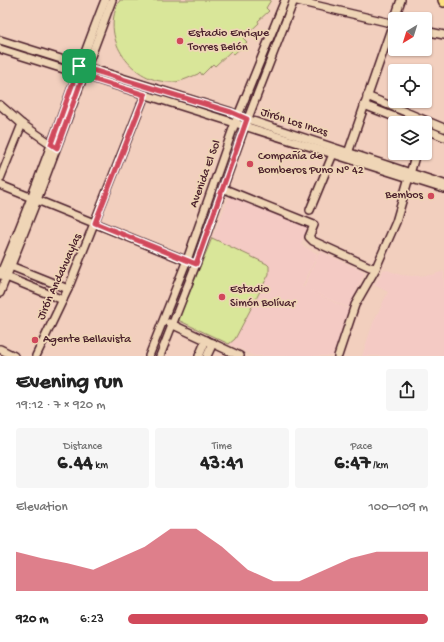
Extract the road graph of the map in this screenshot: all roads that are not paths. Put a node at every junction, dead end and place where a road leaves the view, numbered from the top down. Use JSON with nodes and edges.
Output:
{"nodes":[{"id":1,"x":105,"y":0,"type":"edge"},
{"id":2,"x":112,"y":0,"type":"edge"},
{"id":3,"x":285,"y":0,"type":"edge"},
{"id":4,"x":294,"y":0,"type":"edge"},
{"id":5,"x":401,"y":0,"type":"edge"},
{"id":6,"x":397,"y":12,"type":"edge"},
{"id":7,"x":388,"y":22,"type":"edge"},
{"id":8,"x":432,"y":32,"type":"edge"},
{"id":9,"x":444,"y":35,"type":"edge"},
{"id":10,"x":388,"y":39,"type":"edge"},
{"id":11,"x":0,"y":40,"type":"edge"},
{"id":12,"x":0,"y":49,"type":"edge"},
{"id":13,"x":83,"y":66,"type":"junction"},
{"id":14,"x":80,"y":75,"type":"junction"},
{"id":15,"x":145,"y":95,"type":"junction"},
{"id":16,"x":367,"y":96,"type":"junction"},
{"id":17,"x":0,"y":105,"type":"edge"},
{"id":18,"x":364,"y":105,"type":"junction"},
{"id":19,"x":238,"y":115,"type":"junction"},
{"id":20,"x":392,"y":116,"type":"edge"},
{"id":21,"x":246,"y":122,"type":"junction"},
{"id":22,"x":235,"y":123,"type":"junction"},
{"id":23,"x":22,"y":124,"type":"junction"},
{"id":24,"x":444,"y":128,"type":"edge"},
{"id":25,"x":432,"y":132,"type":"edge"},
{"id":26,"x":444,"y":137,"type":"edge"},
{"id":27,"x":54,"y":146,"type":"junction"},
{"id":28,"x":333,"y":154,"type":"junction"},
{"id":29,"x":347,"y":155,"type":"junction"},
{"id":30,"x":414,"y":160,"type":"edge"},
{"id":31,"x":410,"y":175,"type":"junction"},
{"id":32,"x":0,"y":179,"type":"edge"},
{"id":33,"x":444,"y":184,"type":"edge"},
{"id":34,"x":0,"y":185,"type":"edge"},
{"id":35,"x":227,"y":190,"type":"dead end"},
{"id":36,"x":444,"y":190,"type":"edge"},
{"id":37,"x":34,"y":199,"type":"junction"},
{"id":38,"x":310,"y":210,"type":"dead end"},
{"id":39,"x":95,"y":223,"type":"junction"},
{"id":40,"x":187,"y":260,"type":"junction"},
{"id":41,"x":196,"y":264,"type":"junction"},
{"id":42,"x":6,"y":265,"type":"edge"},
{"id":43,"x":376,"y":268,"type":"junction"},
{"id":44,"x":2,"y":275,"type":"edge"},
{"id":45,"x":68,"y":289,"type":"junction"},
{"id":46,"x":0,"y":293,"type":"edge"},
{"id":47,"x":63,"y":300,"type":"junction"},
{"id":48,"x":163,"y":320,"type":"junction"},
{"id":49,"x":172,"y":324,"type":"junction"},
{"id":50,"x":209,"y":342,"type":"junction"},
{"id":51,"x":0,"y":349,"type":"edge"},
{"id":52,"x":14,"y":356,"type":"edge"},
{"id":53,"x":36,"y":356,"type":"edge"},
{"id":54,"x":148,"y":356,"type":"edge"},
{"id":55,"x":160,"y":356,"type":"edge"},
{"id":56,"x":199,"y":356,"type":"edge"},
{"id":57,"x":207,"y":356,"type":"edge"},
{"id":58,"x":240,"y":356,"type":"edge"},
{"id":59,"x":338,"y":356,"type":"edge"}],
"edges":[{"from":1,"to":13,"type":"street"},
{"from":2,"to":13,"type":"street"},
{"from":3,"to":19,"type":"street","name":"Avenida El Sol"},
{"from":4,"to":7,"type":"street"},
{"from":4,"to":21,"type":"street","name":"Avenida El Sol"},
{"from":5,"to":6,"type":"street"},
{"from":8,"to":9,"type":"street"},
{"from":10,"to":16,"type":"street"},
{"from":11,"to":13,"type":"street","name":"Jirón Los Incas"},
{"from":12,"to":14,"type":"street","name":"Jirón Los Incas"},
{"from":13,"to":14,"type":"street"},
{"from":13,"to":19,"type":"street","name":"Jirón Los Incas"},
{"from":14,"to":15,"type":"street","name":"Jirón Los Incas"},
{"from":14,"to":27,"type":"street"},
{"from":15,"to":22,"type":"street","name":"Jirón Los Incas"},
{"from":15,"to":39,"type":"street","name":"Jirón Andahuaylas"},
{"from":16,"to":18,"type":"street"},
{"from":16,"to":24,"type":"street"},
{"from":17,"to":23,"type":"street"},
{"from":18,"to":20,"type":"street"},
{"from":18,"to":29,"type":"street"},
{"from":19,"to":21,"type":"street","name":"Jirón Los Incas"},
{"from":19,"to":22,"type":"street","name":"Avenida El Sol"},
{"from":21,"to":22,"type":"street","name":"Jirón Los Incas"},
{"from":21,"to":28,"type":"street","name":"Jirón Los Incas"},
{"from":21,"to":29,"type":"street","name":"Jirón Los Incas"},
{"from":21,"to":41,"type":"street","name":"Avenida El Sol"},
{"from":22,"to":40,"type":"street","name":"Avenida El Sol"},
{"from":23,"to":27,"type":"street"},
{"from":23,"to":32,"type":"street"},
{"from":25,"to":26,"type":"street"},
{"from":27,"to":37,"type":"street"},
{"from":28,"to":29,"type":"street","name":"Jirón Los Incas"},
{"from":28,"to":38,"type":"street"},
{"from":29,"to":31,"type":"street","name":"Jirón Los Incas"},
{"from":30,"to":31,"type":"street"},
{"from":31,"to":33,"type":"street","name":"Jirón Los Incas"},
{"from":31,"to":36,"type":"street","name":"Jirón Los Incas"},
{"from":31,"to":43,"type":"street"},
{"from":34,"to":37,"type":"street"},
{"from":35,"to":43,"type":"street"},
{"from":37,"to":39,"type":"street"},
{"from":37,"to":42,"type":"street"},
{"from":39,"to":40,"type":"street"},
{"from":39,"to":45,"type":"street","name":"Jirón Andahuaylas"},
{"from":40,"to":41,"type":"street"},
{"from":40,"to":48,"type":"street","name":"Avenida El Sol"},
{"from":41,"to":49,"type":"street","name":"Avenida El Sol"},
{"from":42,"to":44,"type":"street"},
{"from":42,"to":45,"type":"street"},
{"from":43,"to":59,"type":"street"},
{"from":44,"to":46,"type":"street"},
{"from":44,"to":47,"type":"street"},
{"from":45,"to":47,"type":"street","name":"Jirón Andahuaylas"},
{"from":47,"to":53,"type":"street","name":"Jirón Andahuaylas"},
{"from":48,"to":49,"type":"street"},
{"from":48,"to":54,"type":"street","name":"Avenida El Sol"},
{"from":49,"to":50,"type":"street"},
{"from":49,"to":55,"type":"street","name":"Avenida El Sol"},
{"from":50,"to":56,"type":"street"},
{"from":50,"to":57,"type":"street"},
{"from":50,"to":58,"type":"street"},
{"from":51,"to":52,"type":"street"}]}
